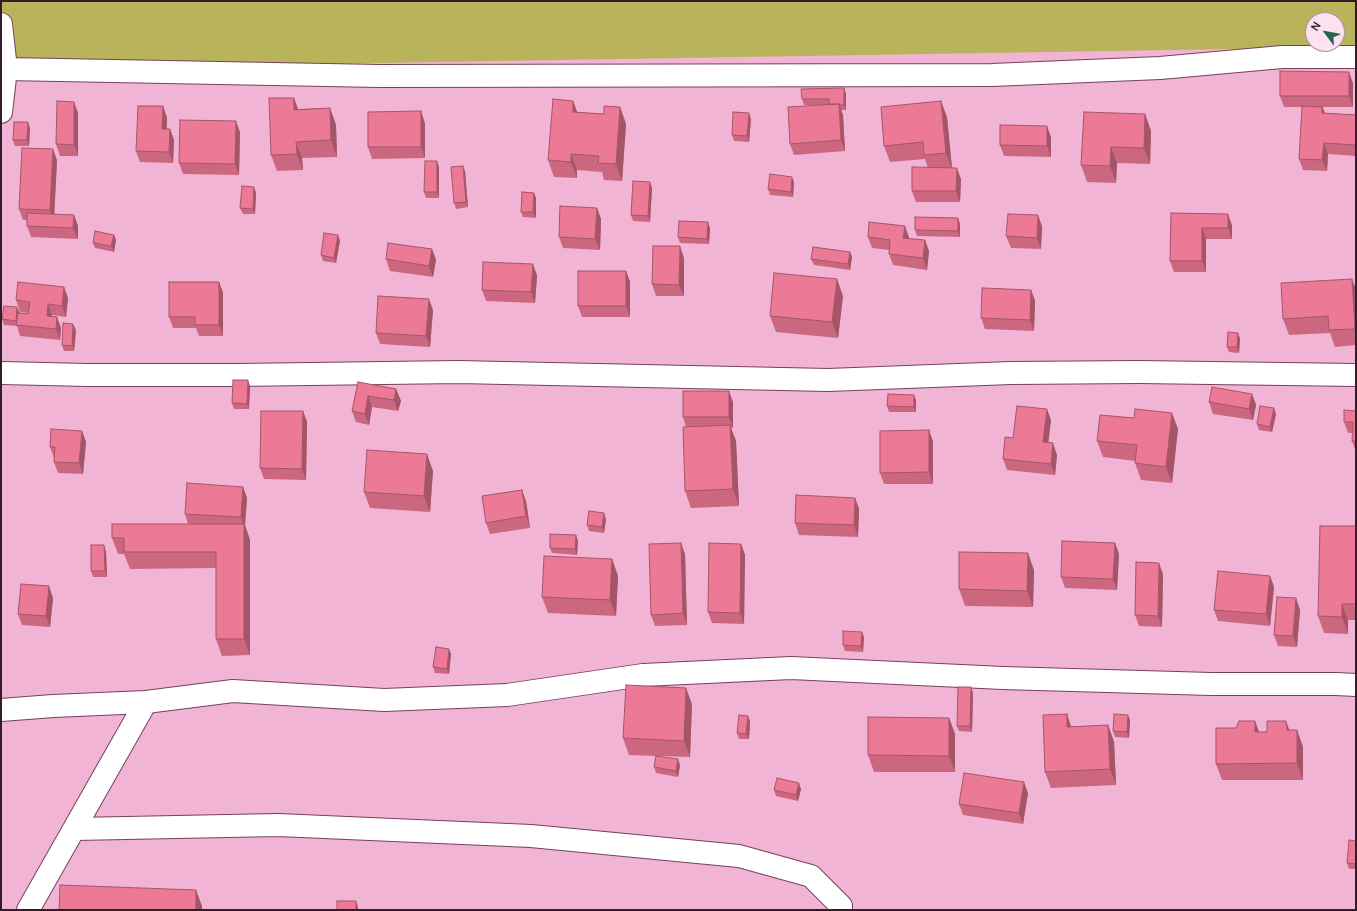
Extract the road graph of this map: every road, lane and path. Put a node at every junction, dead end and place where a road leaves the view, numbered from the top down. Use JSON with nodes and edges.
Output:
{"nodes":[{"id":1,"x":1,"y":24,"type":"edge"},
{"id":2,"x":1356,"y":57,"type":"edge"},
{"id":3,"x":6,"y":69,"type":"junction"},
{"id":4,"x":1,"y":112,"type":"edge"},
{"id":5,"x":1,"y":373,"type":"edge"},
{"id":6,"x":1356,"y":375,"type":"edge"},
{"id":7,"x":1356,"y":685,"type":"edge"},
{"id":8,"x":146,"y":702,"type":"junction"},
{"id":9,"x":1,"y":710,"type":"edge"},
{"id":10,"x":75,"y":829,"type":"junction"},
{"id":11,"x":842,"y":909,"type":"edge"},
{"id":12,"x":28,"y":910,"type":"edge"}],
"edges":[{"from":1,"to":3,"type":"street"},
{"from":2,"to":3,"type":"street"},
{"from":3,"to":4,"type":"street"},
{"from":5,"to":6,"type":"street"},
{"from":7,"to":8,"type":"street"},
{"from":8,"to":9,"type":"street"},
{"from":8,"to":10,"type":"street"},
{"from":10,"to":11,"type":"street"},
{"from":10,"to":12,"type":"street"}]}
